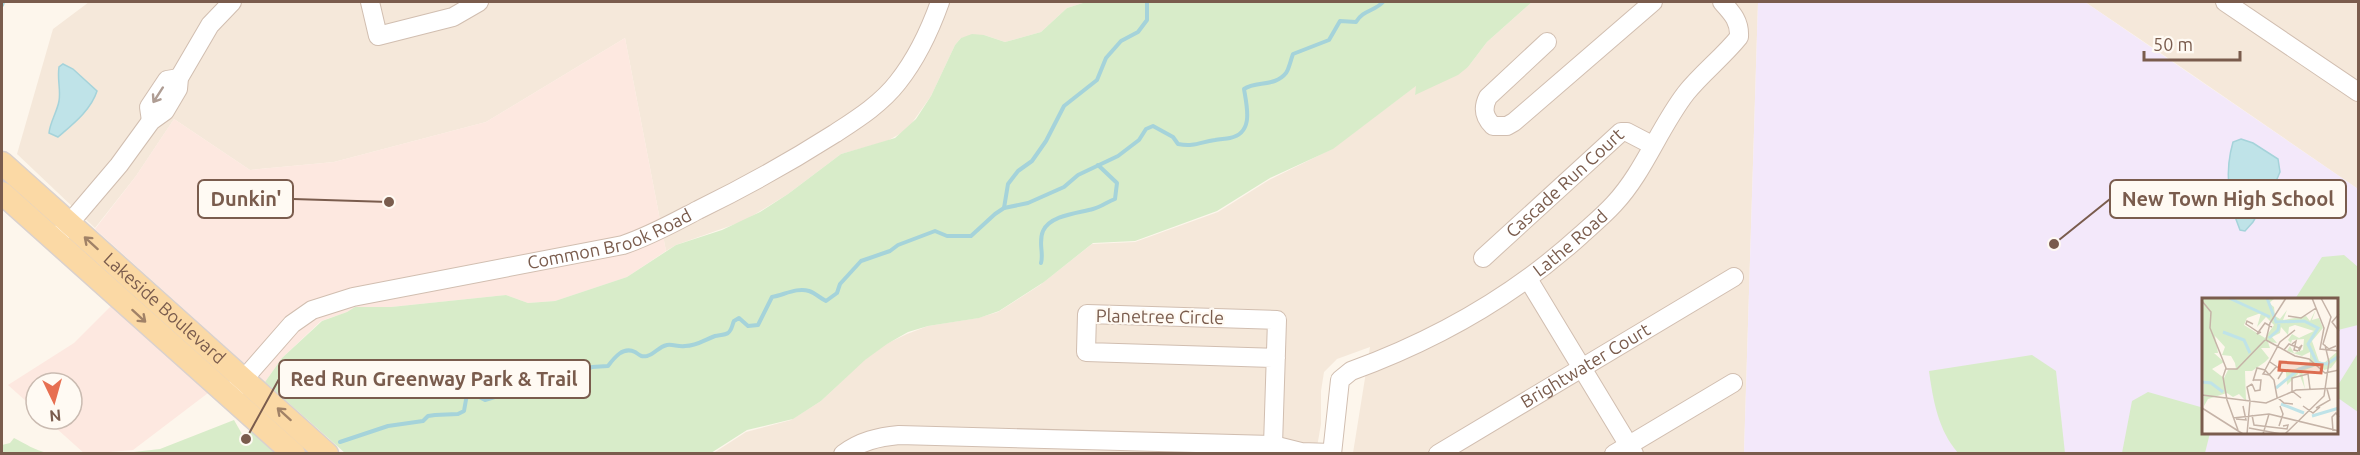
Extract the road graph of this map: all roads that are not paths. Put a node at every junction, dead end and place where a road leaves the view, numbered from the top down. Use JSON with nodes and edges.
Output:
{"nodes":[{"id":1,"x":232,"y":2,"type":"edge"},
{"id":2,"x":370,"y":2,"type":"edge"},
{"id":3,"x":479,"y":2,"type":"edge"},
{"id":4,"x":940,"y":2,"type":"edge"},
{"id":5,"x":1653,"y":2,"type":"edge"},
{"id":6,"x":1722,"y":2,"type":"edge"},
{"id":7,"x":2225,"y":2,"type":"edge"},
{"id":8,"x":1547,"y":42,"type":"dead end"},
{"id":9,"x":2358,"y":92,"type":"edge"},
{"id":10,"x":1652,"y":145,"type":"junction"},
{"id":11,"x":2,"y":163,"type":"edge"},
{"id":12,"x":2,"y":193,"type":"edge"},
{"id":13,"x":62,"y":232,"type":"junction"},
{"id":14,"x":1483,"y":258,"type":"dead end"},
{"id":15,"x":1734,"y":277,"type":"dead end"},
{"id":16,"x":1528,"y":279,"type":"junction"},
{"id":17,"x":1276,"y":358,"type":"junction"},
{"id":18,"x":1582,"y":368,"type":"junction"},
{"id":19,"x":1733,"y":383,"type":"dead end"},
{"id":20,"x":237,"y":387,"type":"junction"},
{"id":21,"x":1273,"y":444,"type":"junction"},
{"id":22,"x":1626,"y":451,"type":"edge"},
{"id":23,"x":294,"y":453,"type":"edge"},
{"id":24,"x":327,"y":453,"type":"edge"},
{"id":25,"x":843,"y":453,"type":"edge"},
{"id":26,"x":1332,"y":453,"type":"edge"},
{"id":27,"x":1438,"y":453,"type":"edge"}],
"edges":[{"from":1,"to":13,"type":"street"},
{"from":2,"to":3,"type":"street"},
{"from":4,"to":20,"type":"street","name":"Common Brook Road"},
{"from":5,"to":8,"type":"street"},
{"from":6,"to":10,"type":"street","name":"Lathe Road"},
{"from":7,"to":9,"type":"street"},
{"from":10,"to":14,"type":"street","name":"Cascade Run Court"},
{"from":10,"to":16,"type":"street","name":"Lathe Road"},
{"from":11,"to":13,"type":"main road","name":"Lakeside Boulevard"},
{"from":12,"to":13,"type":"main road","name":"Lakeside Boulevard"},
{"from":13,"to":20,"type":"main road","name":"Lakeside Boulevard"},
{"from":15,"to":18,"type":"street","name":"Brightwater Court"},
{"from":16,"to":18,"type":"street"},
{"from":16,"to":26,"type":"street","name":"Lathe Road"},
{"from":17,"to":17,"type":"street","name":"Planetree Circle"},
{"from":17,"to":21,"type":"street","name":"Planetree Circle"},
{"from":18,"to":22,"type":"street"},
{"from":18,"to":27,"type":"street","name":"Brightwater Court"},
{"from":19,"to":22,"type":"street"},
{"from":20,"to":23,"type":"main road","name":"Lakeside Boulevard"},
{"from":24,"to":20,"type":"main road","name":"Lakeside Boulevard","one_way":true},
{"from":21,"to":25,"type":"street"},
{"from":21,"to":26,"type":"street"}]}
